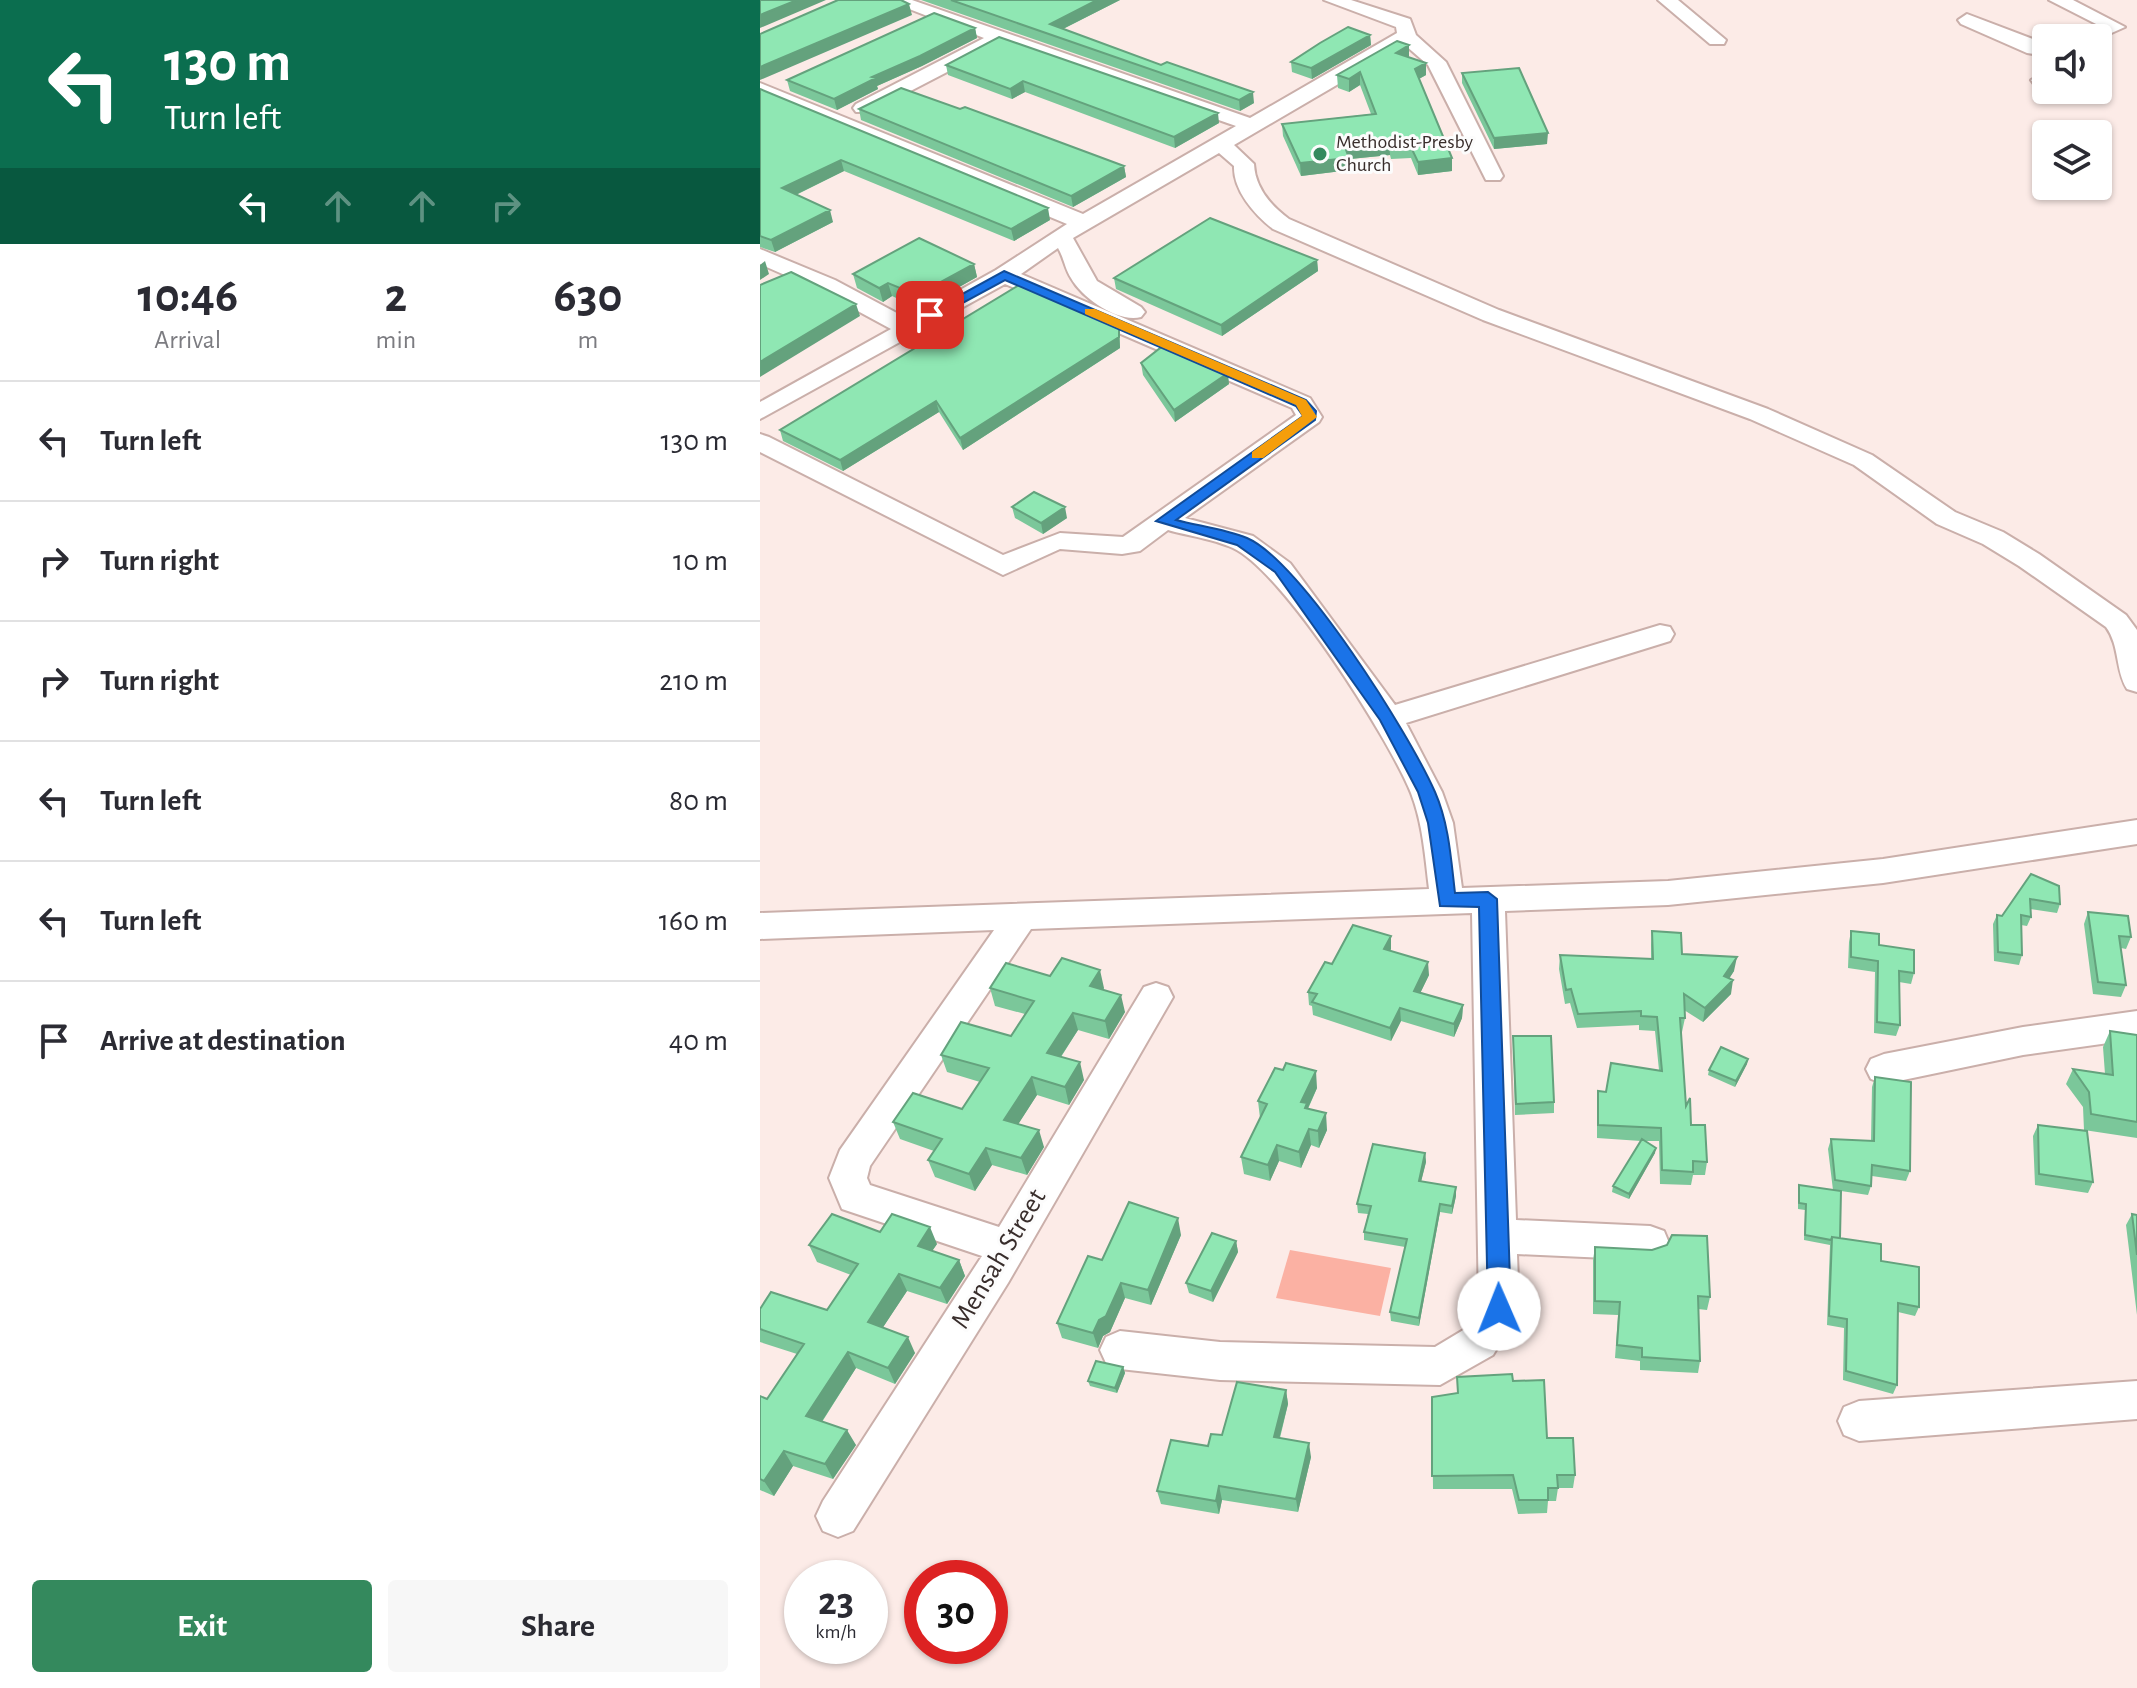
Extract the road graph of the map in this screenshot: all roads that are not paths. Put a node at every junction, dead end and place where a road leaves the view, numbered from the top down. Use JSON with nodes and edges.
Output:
{"nodes":[{"id":1,"x":895,"y":0,"type":"edge"},
{"id":2,"x":1333,"y":0,"type":"edge"},
{"id":3,"x":1667,"y":0,"type":"edge"},
{"id":4,"x":2058,"y":0,"type":"edge"},
{"id":5,"x":935,"y":14,"type":"junction"},
{"id":6,"x":1967,"y":20,"type":"dead end"},
{"id":7,"x":2136,"y":22,"type":"edge"},
{"id":8,"x":907,"y":27,"type":"edge"},
{"id":9,"x":2116,"y":27,"type":"junction"},
{"id":10,"x":2112,"y":28,"type":"edge"},
{"id":11,"x":1406,"y":36,"type":"junction"},
{"id":12,"x":1000,"y":37,"type":"junction"},
{"id":13,"x":1717,"y":40,"type":"dead end"},
{"id":14,"x":2032,"y":48,"type":"edge"},
{"id":15,"x":794,"y":78,"type":"edge"},
{"id":16,"x":763,"y":90,"type":"edge"},
{"id":17,"x":839,"y":120,"type":"junction"},
{"id":18,"x":1254,"y":126,"type":"junction"},
{"id":19,"x":1222,"y":145,"type":"junction"},
{"id":20,"x":1493,"y":176,"type":"dead end"},
{"id":21,"x":1085,"y":223,"type":"junction"},
{"id":22,"x":1060,"y":237,"type":"junction"},
{"id":23,"x":760,"y":256,"type":"edge"},
{"id":24,"x":795,"y":272,"type":"junction"},
{"id":25,"x":1004,"y":275,"type":"junction"},
{"id":26,"x":772,"y":284,"type":"edge"},
{"id":27,"x":906,"y":328,"type":"junction"},
{"id":28,"x":1183,"y":352,"type":"junction"},
{"id":29,"x":760,"y":412,"type":"edge"},
{"id":30,"x":760,"y":442,"type":"edge"},
{"id":31,"x":1164,"y":521,"type":"junction"},
{"id":32,"x":1660,"y":634,"type":"dead end"},
{"id":33,"x":2137,"y":682,"type":"edge"},
{"id":34,"x":1388,"y":718,"type":"junction"},
{"id":35,"x":2137,"y":832,"type":"edge"},
{"id":36,"x":1488,"y":899,"type":"junction"},
{"id":37,"x":1447,"y":901,"type":"junction"},
{"id":38,"x":1022,"y":916,"type":"junction"},
{"id":39,"x":760,"y":926,"type":"edge"},
{"id":40,"x":1156,"y":997,"type":"dead end"},
{"id":41,"x":2137,"y":1025,"type":"edge"},
{"id":42,"x":1884,"y":1069,"type":"dead end"},
{"id":43,"x":1498,"y":1236,"type":"junction"},
{"id":44,"x":1650,"y":1243,"type":"dead end"},
{"id":45,"x":1007,"y":1247,"type":"junction"},
{"id":46,"x":1120,"y":1350,"type":"dead end"},
{"id":47,"x":2137,"y":1400,"type":"edge"},
{"id":48,"x":1859,"y":1421,"type":"dead end"},
{"id":49,"x":838,"y":1516,"type":"dead end"}],
"edges":[{"from":1,"to":5,"type":"street"},
{"from":2,"to":11,"type":"street"},
{"from":3,"to":13,"type":"street"},
{"from":4,"to":9,"type":"street"},
{"from":5,"to":8,"type":"street"},
{"from":5,"to":12,"type":"street"},
{"from":6,"to":14,"type":"street"},
{"from":7,"to":9,"type":"street"},
{"from":9,"to":10,"type":"street"},
{"from":11,"to":18,"type":"street"},
{"from":11,"to":20,"type":"street"},
{"from":12,"to":17,"type":"street"},
{"from":12,"to":18,"type":"street"},
{"from":15,"to":16,"type":"street"},
{"from":16,"to":17,"type":"street"},
{"from":17,"to":21,"type":"street"},
{"from":18,"to":19,"type":"street"},
{"from":19,"to":21,"type":"street"},
{"from":19,"to":33,"type":"street"},
{"from":21,"to":22,"type":"street"},
{"from":22,"to":25,"type":"street"},
{"from":22,"to":28,"type":"street"},
{"from":23,"to":24,"type":"street"},
{"from":24,"to":26,"type":"street"},
{"from":24,"to":27,"type":"street"},
{"from":25,"to":27,"type":"street"},
{"from":25,"to":28,"type":"street"},
{"from":27,"to":29,"type":"street"},
{"from":28,"to":31,"type":"street"},
{"from":30,"to":31,"type":"street"},
{"from":31,"to":34,"type":"street"},
{"from":32,"to":34,"type":"street"},
{"from":34,"to":37,"type":"street"},
{"from":35,"to":36,"type":"street"},
{"from":36,"to":37,"type":"street"},
{"from":36,"to":43,"type":"street"},
{"from":37,"to":38,"type":"street"},
{"from":38,"to":39,"type":"street"},
{"from":38,"to":45,"type":"street"},
{"from":40,"to":45,"type":"street","name":"Mensah Street"},
{"from":41,"to":42,"type":"street"},
{"from":43,"to":44,"type":"street"},
{"from":43,"to":46,"type":"street"},
{"from":45,"to":49,"type":"street","name":"Mensah Street"},
{"from":47,"to":48,"type":"street"}]}
